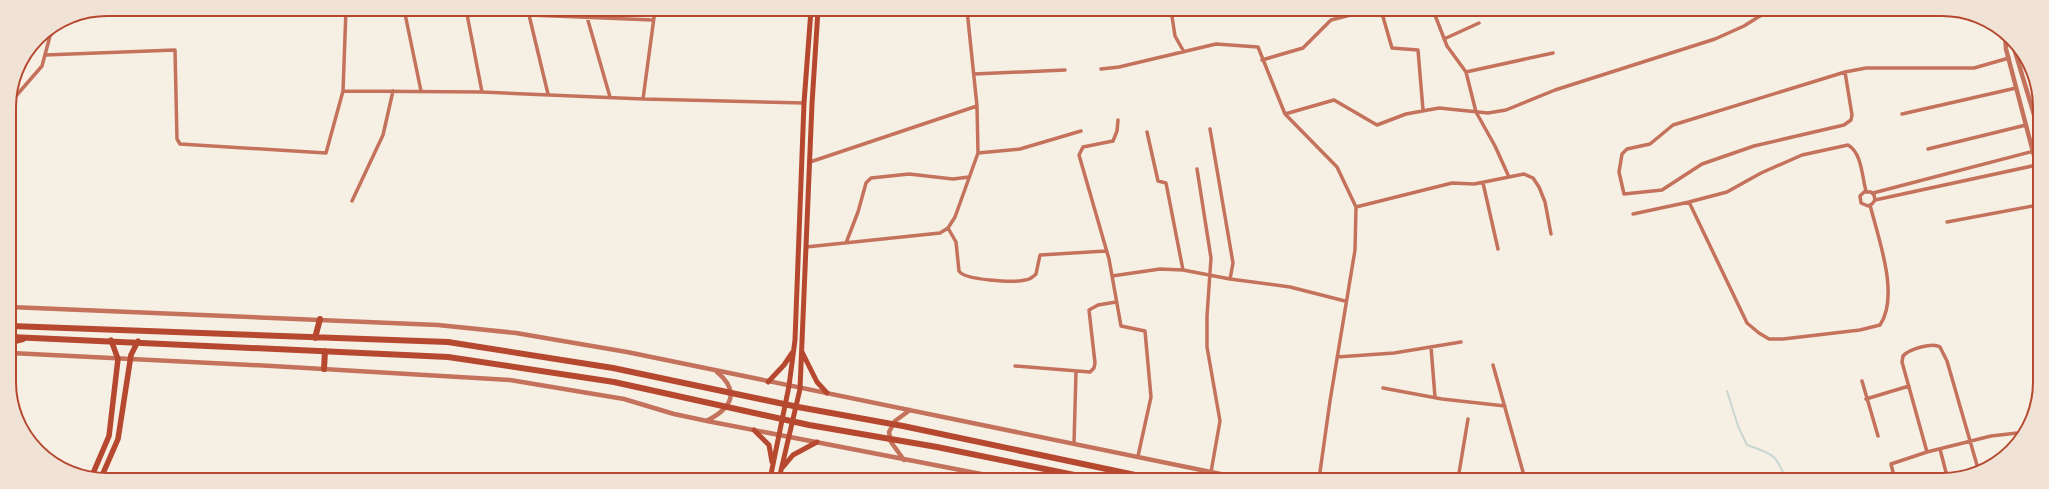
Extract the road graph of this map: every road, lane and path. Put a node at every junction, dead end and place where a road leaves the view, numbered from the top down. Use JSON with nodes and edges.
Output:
{"nodes":[{"id":1,"x":346,"y":16,"type":"edge"},
{"id":2,"x":404,"y":16,"type":"edge"},
{"id":3,"x":466,"y":16,"type":"edge"},
{"id":4,"x":529,"y":16,"type":"edge"},
{"id":5,"x":586,"y":16,"type":"joint"},
{"id":6,"x":654,"y":16,"type":"edge"},
{"id":7,"x":811,"y":16,"type":"edge"},
{"id":8,"x":818,"y":16,"type":"edge"},
{"id":9,"x":968,"y":16,"type":"edge"},
{"id":10,"x":1172,"y":16,"type":"edge"},
{"id":11,"x":1347,"y":16,"type":"edge"},
{"id":12,"x":1383,"y":16,"type":"edge"},
{"id":13,"x":1435,"y":16,"type":"edge"},
{"id":14,"x":1760,"y":16,"type":"edge"},
{"id":15,"x":594,"y":17,"type":"joint"},
{"id":16,"x":653,"y":20,"type":"junction"},
{"id":17,"x":1479,"y":23,"type":"dead end"},
{"id":18,"x":50,"y":36,"type":"edge"},
{"id":19,"x":1444,"y":39,"type":"junction"},
{"id":20,"x":2006,"y":43,"type":"edge"},
{"id":21,"x":1184,"y":52,"type":"junction"},
{"id":22,"x":1553,"y":53,"type":"dead end"},
{"id":23,"x":45,"y":55,"type":"junction"},
{"id":24,"x":2016,"y":55,"type":"edge"},
{"id":25,"x":2009,"y":58,"type":"junction"},
{"id":26,"x":1262,"y":60,"type":"junction"},
{"id":27,"x":1101,"y":69,"type":"dead end"},
{"id":28,"x":1065,"y":70,"type":"dead end"},
{"id":29,"x":1466,"y":72,"type":"junction"},
{"id":30,"x":1846,"y":72,"type":"junction"},
{"id":31,"x":974,"y":74,"type":"junction"},
{"id":32,"x":2016,"y":88,"type":"junction"},
{"id":33,"x":343,"y":91,"type":"junction"},
{"id":34,"x":393,"y":91,"type":"junction"},
{"id":35,"x":421,"y":91,"type":"junction"},
{"id":36,"x":482,"y":92,"type":"junction"},
{"id":37,"x":548,"y":94,"type":"junction"},
{"id":38,"x":17,"y":95,"type":"edge"},
{"id":39,"x":610,"y":97,"type":"junction"},
{"id":40,"x":643,"y":99,"type":"junction"},
{"id":41,"x":804,"y":103,"type":"junction"},
{"id":42,"x":977,"y":106,"type":"junction"},
{"id":43,"x":1423,"y":110,"type":"junction"},
{"id":44,"x":2033,"y":111,"type":"edge"},
{"id":45,"x":1476,"y":112,"type":"junction"},
{"id":46,"x":1285,"y":114,"type":"junction"},
{"id":47,"x":1902,"y":114,"type":"dead end"},
{"id":48,"x":1118,"y":120,"type":"dead end"},
{"id":49,"x":2026,"y":125,"type":"junction"},
{"id":50,"x":1210,"y":129,"type":"dead end"},
{"id":51,"x":1081,"y":131,"type":"dead end"},
{"id":52,"x":1147,"y":132,"type":"dead end"},
{"id":53,"x":2033,"y":143,"type":"edge"},
{"id":54,"x":1928,"y":149,"type":"dead end"},
{"id":55,"x":2033,"y":152,"type":"edge"},
{"id":56,"x":978,"y":153,"type":"junction"},
{"id":57,"x":810,"y":162,"type":"junction"},
{"id":58,"x":2033,"y":165,"type":"edge"},
{"id":59,"x":1197,"y":169,"type":"dead end"},
{"id":60,"x":969,"y":177,"type":"junction"},
{"id":61,"x":1509,"y":177,"type":"junction"},
{"id":62,"x":1483,"y":183,"type":"junction"},
{"id":63,"x":1901,"y":186,"type":"junction"},
{"id":64,"x":1866,"y":191,"type":"junction"},
{"id":65,"x":1873,"y":193,"type":"junction"},
{"id":66,"x":1903,"y":193,"type":"junction"},
{"id":67,"x":1875,"y":200,"type":"junction"},
{"id":68,"x":352,"y":201,"type":"dead end"},
{"id":69,"x":1689,"y":202,"type":"junction"},
{"id":70,"x":1870,"y":205,"type":"junction"},
{"id":71,"x":2033,"y":206,"type":"edge"},
{"id":72,"x":1356,"y":207,"type":"junction"},
{"id":73,"x":1633,"y":214,"type":"dead end"},
{"id":74,"x":1947,"y":222,"type":"dead end"},
{"id":75,"x":948,"y":228,"type":"junction"},
{"id":76,"x":1551,"y":234,"type":"dead end"},
{"id":77,"x":846,"y":243,"type":"junction"},
{"id":78,"x":806,"y":248,"type":"junction"},
{"id":79,"x":1498,"y":249,"type":"dead end"},
{"id":80,"x":1106,"y":251,"type":"junction"},
{"id":81,"x":798,"y":269,"type":"junction"},
{"id":82,"x":805,"y":269,"type":"junction"},
{"id":83,"x":1183,"y":270,"type":"junction"},
{"id":84,"x":1210,"y":275,"type":"junction"},
{"id":85,"x":1112,"y":276,"type":"junction"},
{"id":86,"x":1230,"y":279,"type":"junction"},
{"id":87,"x":1345,"y":301,"type":"junction"},
{"id":88,"x":1116,"y":302,"type":"junction"},
{"id":89,"x":16,"y":307,"type":"edge"},
{"id":90,"x":320,"y":319,"type":"junction"},
{"id":91,"x":16,"y":326,"type":"edge"},
{"id":92,"x":16,"y":337,"type":"edge"},
{"id":93,"x":30,"y":337,"type":"junction"},
{"id":94,"x":315,"y":338,"type":"junction"},
{"id":95,"x":111,"y":340,"type":"junction"},
{"id":96,"x":16,"y":341,"type":"edge"},
{"id":97,"x":138,"y":342,"type":"junction"},
{"id":98,"x":1461,"y":342,"type":"dead end"},
{"id":99,"x":1431,"y":347,"type":"junction"},
{"id":100,"x":793,"y":351,"type":"junction"},
{"id":101,"x":802,"y":351,"type":"junction"},
{"id":102,"x":325,"y":352,"type":"junction"},
{"id":103,"x":16,"y":353,"type":"edge"},
{"id":104,"x":1337,"y":357,"type":"junction"},
{"id":105,"x":118,"y":359,"type":"junction"},
{"id":106,"x":130,"y":360,"type":"junction"},
{"id":107,"x":1493,"y":365,"type":"dead end"},
{"id":108,"x":1015,"y":366,"type":"dead end"},
{"id":109,"x":324,"y":369,"type":"junction"},
{"id":110,"x":715,"y":370,"type":"junction"},
{"id":111,"x":1076,"y":372,"type":"junction"},
{"id":112,"x":1862,"y":381,"type":"dead end"},
{"id":113,"x":768,"y":382,"type":"junction"},
{"id":114,"x":789,"y":386,"type":"junction"},
{"id":115,"x":1910,"y":386,"type":"junction"},
{"id":116,"x":1383,"y":388,"type":"dead end"},
{"id":117,"x":800,"y":389,"type":"junction"},
{"id":118,"x":827,"y":393,"type":"junction"},
{"id":119,"x":1435,"y":397,"type":"junction"},
{"id":120,"x":1866,"y":399,"type":"junction"},
{"id":121,"x":1505,"y":406,"type":"junction"},
{"id":122,"x":910,"y":410,"type":"junction"},
{"id":123,"x":1468,"y":419,"type":"dead end"},
{"id":124,"x":707,"y":421,"type":"junction"},
{"id":125,"x":754,"y":430,"type":"junction"},
{"id":126,"x":778,"y":434,"type":"junction"},
{"id":127,"x":2017,"y":434,"type":"edge"},
{"id":128,"x":789,"y":436,"type":"junction"},
{"id":129,"x":1878,"y":436,"type":"dead end"},
{"id":130,"x":1971,"y":441,"type":"junction"},
{"id":131,"x":817,"y":442,"type":"junction"},
{"id":132,"x":1074,"y":443,"type":"junction"},
{"id":133,"x":1940,"y":449,"type":"junction"},
{"id":134,"x":1927,"y":452,"type":"junction"},
{"id":135,"x":1138,"y":456,"type":"junction"},
{"id":136,"x":904,"y":460,"type":"junction"},
{"id":137,"x":772,"y":465,"type":"junction"},
{"id":138,"x":1977,"y":466,"type":"edge"},
{"id":139,"x":781,"y":470,"type":"junction"},
{"id":140,"x":94,"y":472,"type":"edge"},
{"id":141,"x":976,"y":472,"type":"joint"},
{"id":142,"x":1211,"y":472,"type":"junction"},
{"id":143,"x":103,"y":473,"type":"edge"},
{"id":144,"x":771,"y":473,"type":"edge"},
{"id":145,"x":780,"y":473,"type":"edge"},
{"id":146,"x":980,"y":473,"type":"edge"},
{"id":147,"x":1065,"y":473,"type":"edge"},
{"id":148,"x":1126,"y":473,"type":"edge"},
{"id":149,"x":1216,"y":473,"type":"edge"},
{"id":150,"x":1320,"y":473,"type":"edge"},
{"id":151,"x":1459,"y":473,"type":"edge"},
{"id":152,"x":1523,"y":473,"type":"edge"},
{"id":153,"x":1893,"y":473,"type":"edge"},
{"id":154,"x":1946,"y":473,"type":"edge"}],
"edges":[{"from":1,"to":33,"type":"street"},
{"from":2,"to":35,"type":"street"},
{"from":3,"to":36,"type":"street"},
{"from":4,"to":37,"type":"street"},
{"from":5,"to":15,"type":"street"},
{"from":5,"to":39,"type":"street"},
{"from":6,"to":16,"type":"street"},
{"from":7,"to":41,"type":"main road"},
{"from":8,"to":57,"type":"main road"},
{"from":9,"to":31,"type":"street"},
{"from":10,"to":21,"type":"street"},
{"from":11,"to":26,"type":"street"},
{"from":12,"to":43,"type":"street"},
{"from":13,"to":19,"type":"street"},
{"from":14,"to":45,"type":"street"},
{"from":15,"to":16,"type":"street"},
{"from":16,"to":40,"type":"street"},
{"from":17,"to":19,"type":"street"},
{"from":18,"to":23,"type":"street"},
{"from":19,"to":29,"type":"street"},
{"from":20,"to":25,"type":"street"},
{"from":21,"to":26,"type":"street"},
{"from":21,"to":27,"type":"street"},
{"from":22,"to":29,"type":"street"},
{"from":23,"to":33,"type":"street"},
{"from":23,"to":38,"type":"street"},
{"from":24,"to":44,"type":"street"},
{"from":25,"to":30,"type":"street"},
{"from":25,"to":32,"type":"street"},
{"from":26,"to":46,"type":"street"},
{"from":28,"to":31,"type":"street"},
{"from":29,"to":45,"type":"street"},
{"from":30,"to":30,"type":"street"},
{"from":31,"to":42,"type":"street"},
{"from":32,"to":47,"type":"street"},
{"from":32,"to":49,"type":"street"},
{"from":33,"to":34,"type":"street"},
{"from":34,"to":35,"type":"street"},
{"from":34,"to":68,"type":"street"},
{"from":35,"to":36,"type":"street"},
{"from":36,"to":37,"type":"street"},
{"from":37,"to":39,"type":"street"},
{"from":39,"to":40,"type":"street"},
{"from":40,"to":41,"type":"street"},
{"from":41,"to":81,"type":"main road"},
{"from":42,"to":56,"type":"street"},
{"from":42,"to":57,"type":"street"},
{"from":43,"to":45,"type":"street"},
{"from":43,"to":46,"type":"street"},
{"from":45,"to":61,"type":"street"},
{"from":46,"to":72,"type":"street"},
{"from":48,"to":80,"type":"street"},
{"from":49,"to":53,"type":"street"},
{"from":49,"to":54,"type":"street"},
{"from":50,"to":86,"type":"street"},
{"from":51,"to":56,"type":"street"},
{"from":52,"to":83,"type":"street"},
{"from":55,"to":63,"type":"street"},
{"from":56,"to":60,"type":"street"},
{"from":57,"to":78,"type":"main road"},
{"from":58,"to":66,"type":"street"},
{"from":59,"to":84,"type":"street"},
{"from":60,"to":75,"type":"street"},
{"from":60,"to":77,"type":"street"},
{"from":61,"to":62,"type":"street"},
{"from":61,"to":76,"type":"street"},
{"from":62,"to":72,"type":"street"},
{"from":62,"to":79,"type":"street"},
{"from":63,"to":65,"type":"street"},
{"from":63,"to":66,"type":"street"},
{"from":64,"to":65,"type":"street"},
{"from":64,"to":69,"type":"street"},
{"from":64,"to":70,"type":"street"},
{"from":65,"to":67,"type":"street"},
{"from":66,"to":67,"type":"street"},
{"from":67,"to":70,"type":"street"},
{"from":69,"to":70,"type":"street"},
{"from":69,"to":73,"type":"street"},
{"from":71,"to":74,"type":"street"},
{"from":72,"to":87,"type":"street"},
{"from":75,"to":77,"type":"street"},
{"from":75,"to":80,"type":"street"},
{"from":77,"to":78,"type":"street"},
{"from":78,"to":82,"type":"main road"},
{"from":80,"to":85,"type":"street"},
{"from":81,"to":82,"type":"main road"},
{"from":81,"to":100,"type":"main road"},
{"from":82,"to":101,"type":"main road"},
{"from":83,"to":84,"type":"street"},
{"from":83,"to":85,"type":"street"},
{"from":84,"to":86,"type":"street"},
{"from":84,"to":142,"type":"street"},
{"from":85,"to":88,"type":"street"},
{"from":86,"to":87,"type":"street"},
{"from":87,"to":104,"type":"street"},
{"from":88,"to":111,"type":"street"},
{"from":88,"to":135,"type":"street"},
{"from":89,"to":90,"type":"street"},
{"from":90,"to":94,"type":"highway"},
{"from":90,"to":110,"type":"street"},
{"from":91,"to":94,"type":"highway"},
{"from":92,"to":93,"type":"highway"},
{"from":93,"to":95,"type":"highway"},
{"from":93,"to":96,"type":"highway"},
{"from":94,"to":148,"type":"highway"},
{"from":95,"to":97,"type":"highway"},
{"from":95,"to":105,"type":"main road"},
{"from":97,"to":102,"type":"highway"},
{"from":97,"to":106,"type":"main road"},
{"from":98,"to":99,"type":"street"},
{"from":99,"to":104,"type":"street"},
{"from":99,"to":119,"type":"street"},
{"from":100,"to":113,"type":"main road"},
{"from":100,"to":114,"type":"main road"},
{"from":101,"to":117,"type":"main road"},
{"from":101,"to":118,"type":"main road"},
{"from":102,"to":109,"type":"highway"},
{"from":102,"to":147,"type":"highway"},
{"from":103,"to":105,"type":"street"},
{"from":104,"to":150,"type":"street"},
{"from":105,"to":106,"type":"street"},
{"from":105,"to":140,"type":"main road"},
{"from":106,"to":109,"type":"street"},
{"from":106,"to":143,"type":"main road"},
{"from":107,"to":121,"type":"street"},
{"from":108,"to":111,"type":"street"},
{"from":109,"to":124,"type":"street"},
{"from":110,"to":113,"type":"street"},
{"from":110,"to":124,"type":"street"},
{"from":111,"to":132,"type":"street"},
{"from":112,"to":120,"type":"street"},
{"from":113,"to":114,"type":"street"},
{"from":114,"to":117,"type":"street"},
{"from":114,"to":126,"type":"main road"},
{"from":115,"to":120,"type":"street"},
{"from":115,"to":130,"type":"street"},
{"from":115,"to":134,"type":"street"},
{"from":116,"to":119,"type":"street"},
{"from":117,"to":118,"type":"street"},
{"from":117,"to":128,"type":"main road"},
{"from":118,"to":122,"type":"street"},
{"from":119,"to":121,"type":"street"},
{"from":120,"to":129,"type":"street"},
{"from":121,"to":152,"type":"street"},
{"from":122,"to":132,"type":"street"},
{"from":122,"to":136,"type":"street"},
{"from":123,"to":151,"type":"street"},
{"from":124,"to":125,"type":"street"},
{"from":125,"to":126,"type":"street"},
{"from":125,"to":137,"type":"main road"},
{"from":126,"to":128,"type":"street"},
{"from":126,"to":137,"type":"main road"},
{"from":127,"to":130,"type":"street"},
{"from":128,"to":131,"type":"street"},
{"from":128,"to":139,"type":"main road"},
{"from":130,"to":133,"type":"street"},
{"from":130,"to":138,"type":"street"},
{"from":131,"to":136,"type":"street"},
{"from":131,"to":139,"type":"main road"},
{"from":132,"to":135,"type":"street"},
{"from":133,"to":134,"type":"street"},
{"from":133,"to":154,"type":"street"},
{"from":134,"to":153,"type":"street"},
{"from":135,"to":142,"type":"street"},
{"from":136,"to":141,"type":"street"},
{"from":137,"to":144,"type":"main road"},
{"from":139,"to":145,"type":"main road"},
{"from":141,"to":146,"type":"street"},
{"from":142,"to":149,"type":"street"}]}
